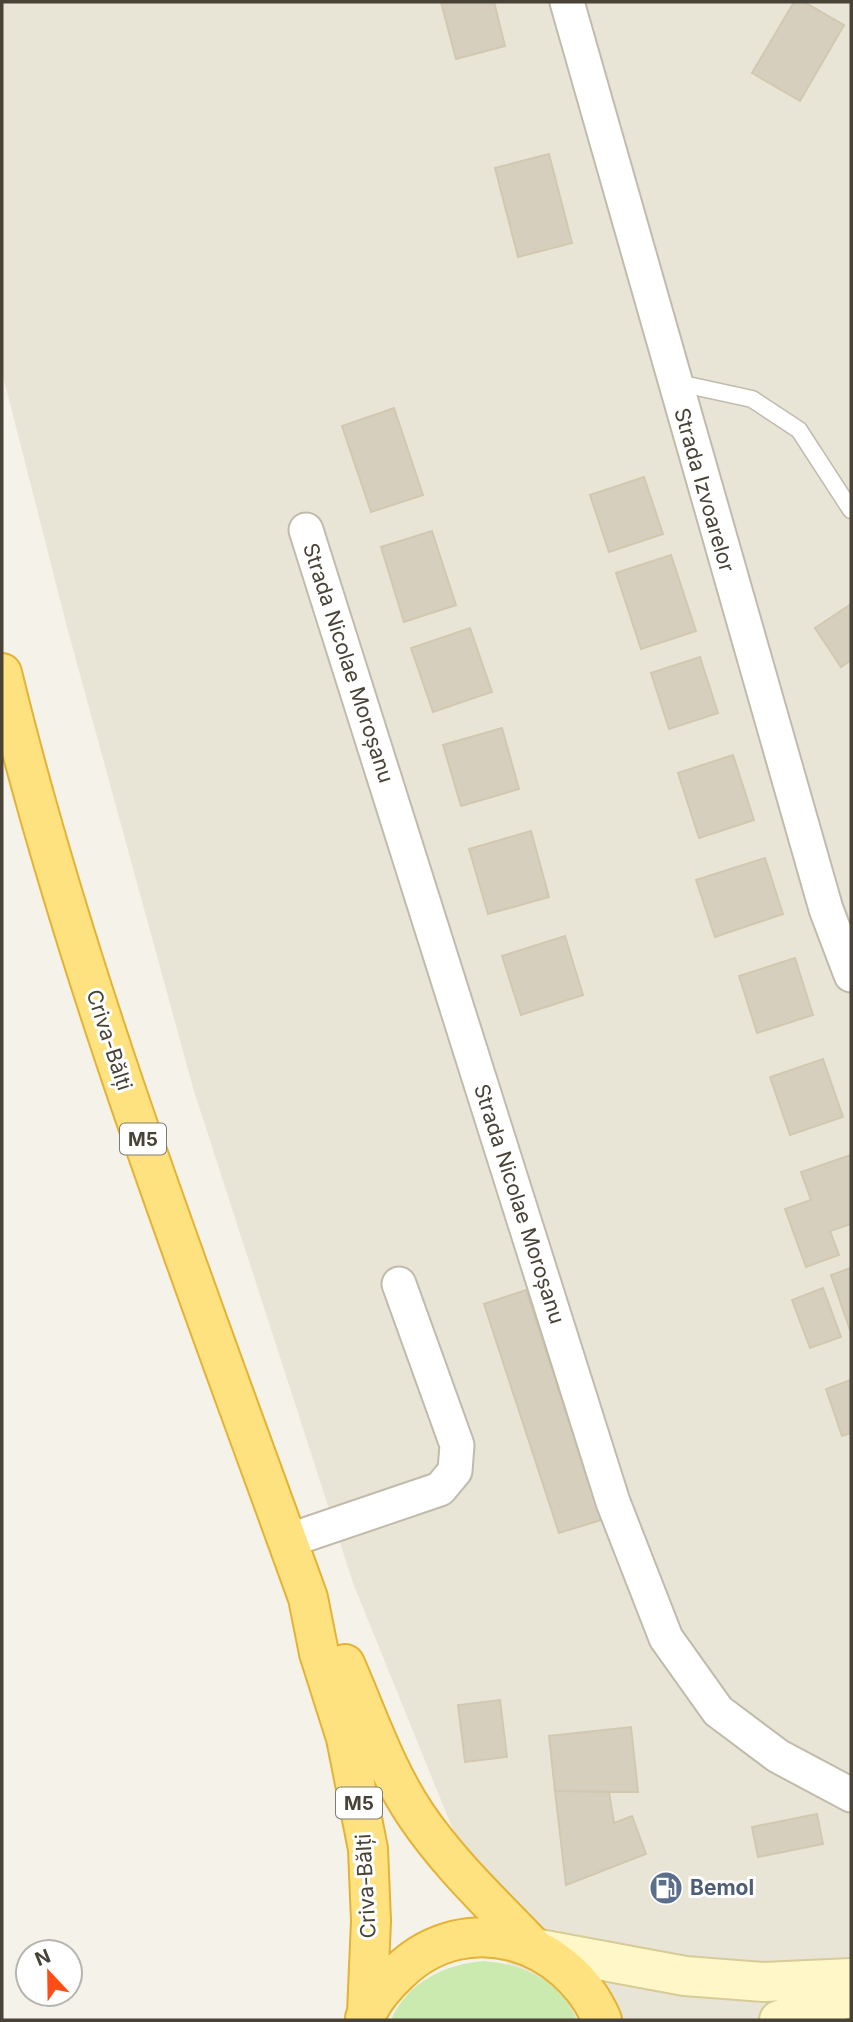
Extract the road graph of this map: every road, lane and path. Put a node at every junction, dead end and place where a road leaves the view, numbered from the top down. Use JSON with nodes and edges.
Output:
{"nodes":[{"id":1,"x":567,"y":2,"type":"edge"},
{"id":2,"x":673,"y":382,"type":"junction"},
{"id":3,"x":851,"y":510,"type":"edge"},
{"id":4,"x":306,"y":530,"type":"dead end"},
{"id":5,"x":2,"y":673,"type":"edge"},
{"id":6,"x":851,"y":975,"type":"edge"},
{"id":7,"x":399,"y":1284,"type":"dead end"},
{"id":8,"x":287,"y":1541,"type":"junction"},
{"id":9,"x":308,"y":1598,"type":"junction"},
{"id":10,"x":851,"y":1795,"type":"edge"},
{"id":11,"x":534,"y":1948,"type":"junction"},
{"id":12,"x":851,"y":1978,"type":"edge"},
{"id":13,"x":851,"y":1997,"type":"edge"},
{"id":14,"x":366,"y":2016,"type":"edge"},
{"id":15,"x":603,"y":2020,"type":"edge"},
{"id":16,"x":779,"y":2020,"type":"edge"}],
"edges":[{"from":1,"to":2,"type":"street","name":"Strada Izvoarelor"},
{"from":2,"to":3,"type":"lane"},
{"from":2,"to":6,"type":"street","name":"Strada Izvoarelor"},
{"from":4,"to":10,"type":"street","name":"Strada Nicolae Moroșanu"},
{"from":5,"to":8,"type":"highway","name":"Criva-Bălți","number":"M5"},
{"from":7,"to":8,"type":"street"},
{"from":8,"to":9,"type":"highway","name":"Criva-Bălți","number":"M5"},
{"from":9,"to":11,"type":"highway","name":"Criva-Bălți","number":"M5"},
{"from":9,"to":14,"type":"highway","name":"Criva-Bălți","number":"M5"},
{"from":11,"to":12,"type":"main road"},
{"from":11,"to":14,"type":"highway","number":"M5"},
{"from":11,"to":15,"type":"highway","number":"M5"},
{"from":13,"to":16,"type":"main road"}]}
